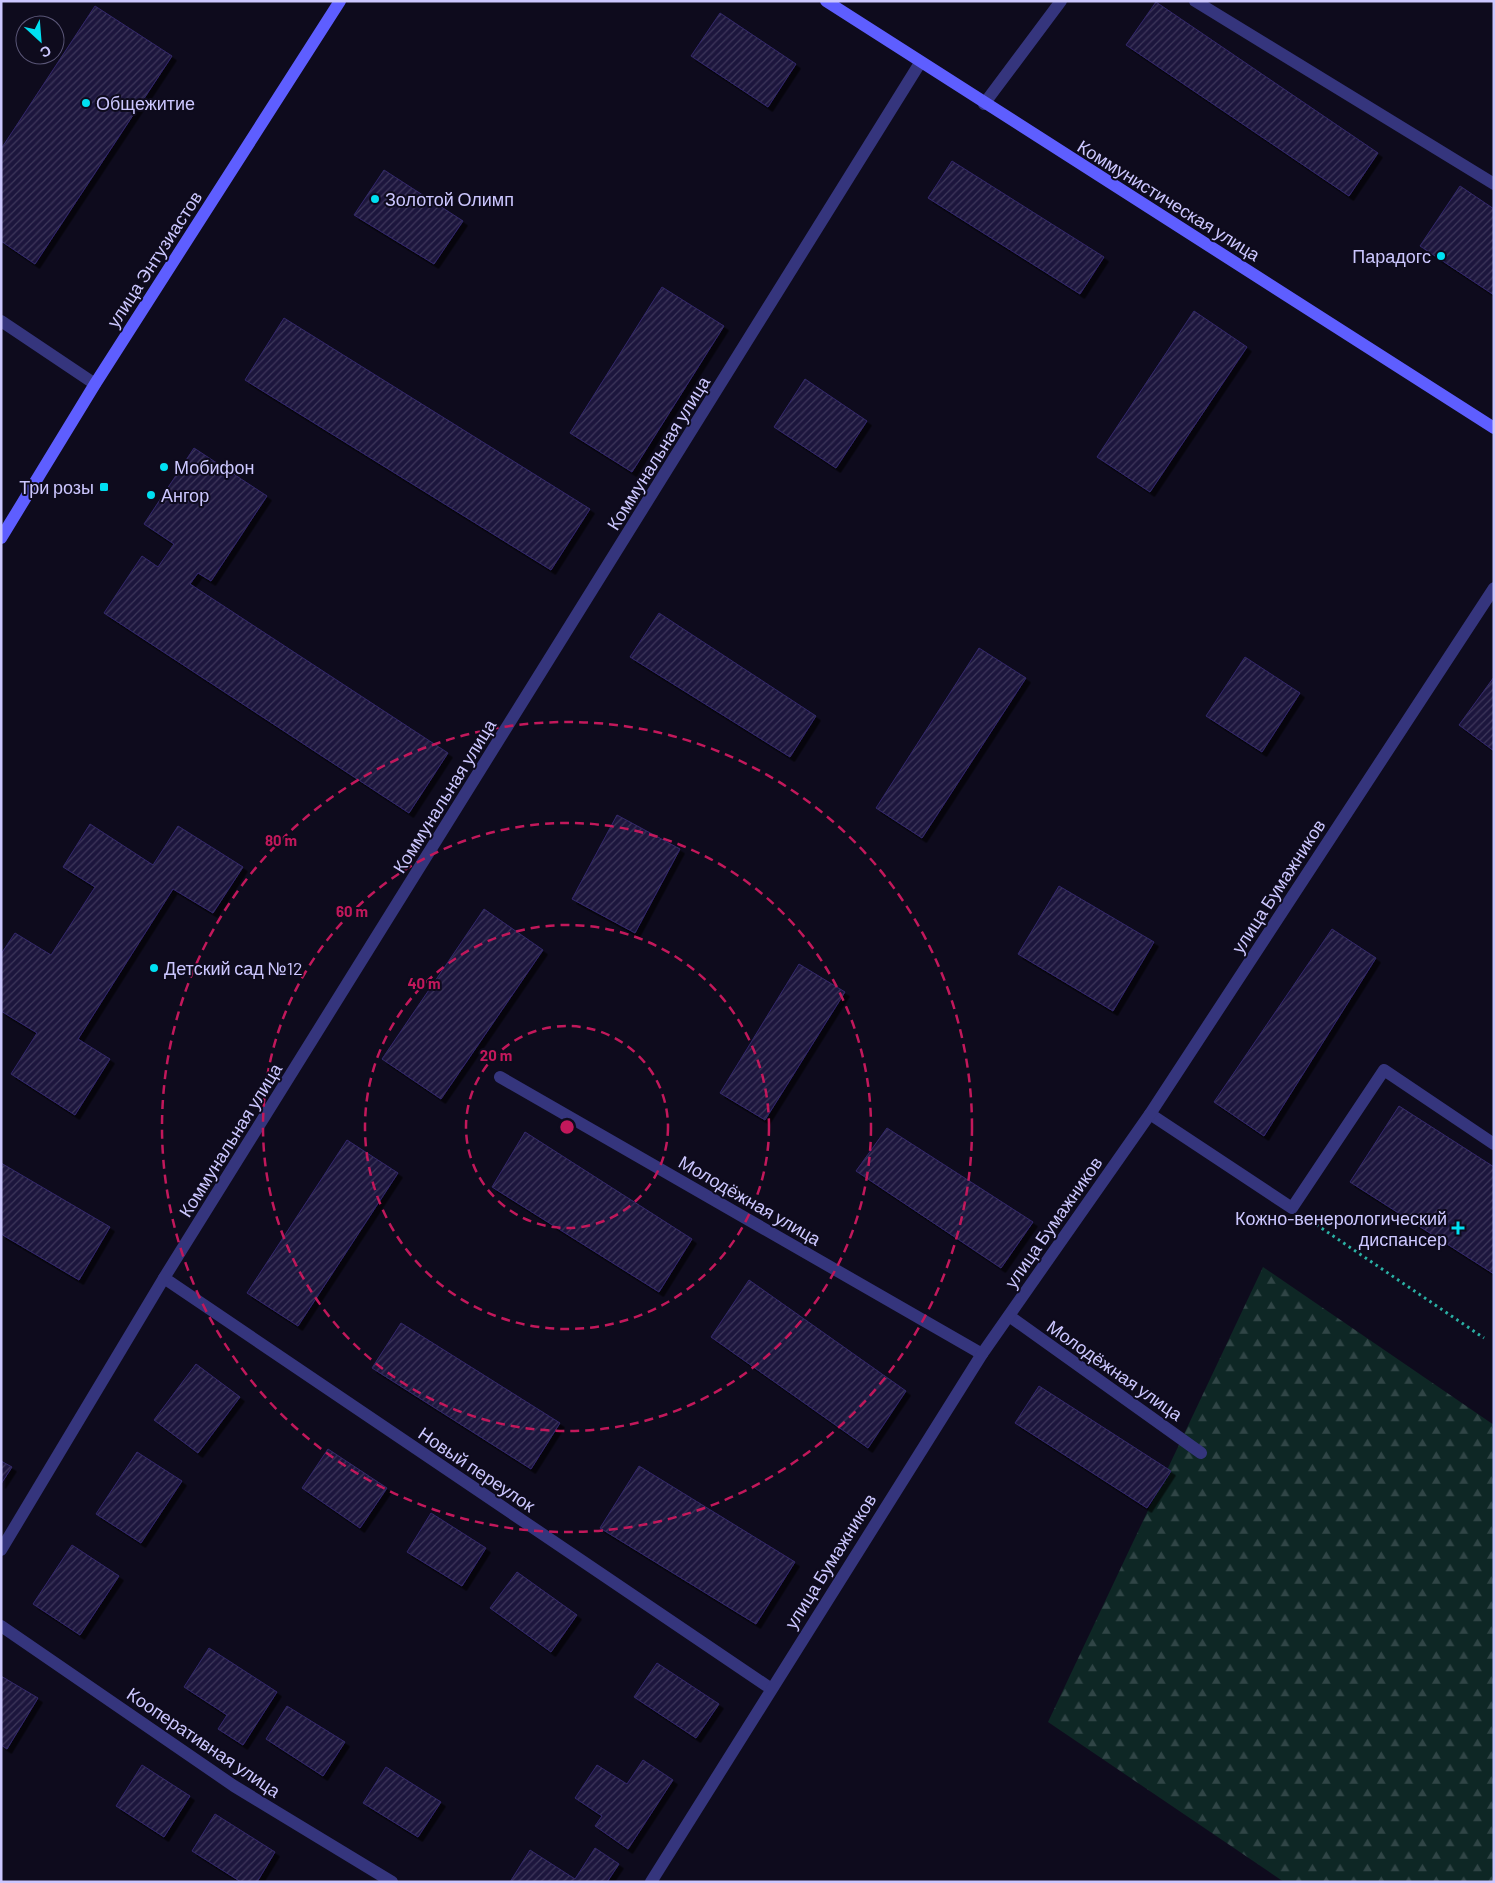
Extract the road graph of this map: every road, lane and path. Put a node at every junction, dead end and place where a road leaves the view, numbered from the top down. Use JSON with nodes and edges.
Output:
{"nodes":[{"id":1,"x":340,"y":1,"type":"edge"},
{"id":2,"x":826,"y":1,"type":"edge"},
{"id":3,"x":1061,"y":1,"type":"edge"},
{"id":4,"x":1195,"y":1,"type":"edge"},
{"id":5,"x":920,"y":63,"type":"junction"},
{"id":6,"x":984,"y":104,"type":"junction"},
{"id":7,"x":1494,"y":184,"type":"edge"},
{"id":8,"x":1,"y":321,"type":"edge"},
{"id":9,"x":95,"y":384,"type":"junction"},
{"id":10,"x":1494,"y":428,"type":"edge"},
{"id":11,"x":1,"y":538,"type":"edge"},
{"id":12,"x":1494,"y":588,"type":"edge"},
{"id":13,"x":500,"y":1077,"type":"dead end"},
{"id":14,"x":1150,"y":1114,"type":"junction"},
{"id":15,"x":1494,"y":1144,"type":"edge"},
{"id":16,"x":1292,"y":1208,"type":"junction"},
{"id":17,"x":164,"y":1278,"type":"junction"},
{"id":18,"x":1009,"y":1316,"type":"junction"},
{"id":19,"x":1484,"y":1338,"type":"dead end"},
{"id":20,"x":982,"y":1354,"type":"junction"},
{"id":21,"x":1200,"y":1453,"type":"dead end"},
{"id":22,"x":1,"y":1550,"type":"edge"},
{"id":23,"x":1,"y":1626,"type":"edge"},
{"id":24,"x":770,"y":1688,"type":"junction"},
{"id":25,"x":392,"y":1882,"type":"edge"},
{"id":26,"x":651,"y":1882,"type":"edge"}],
"edges":[{"from":1,"to":9,"type":"street","name":"улица Энтузиастов"},
{"from":2,"to":5,"type":"street","name":"Коммунистическая улица"},
{"from":3,"to":6,"type":"street"},
{"from":4,"to":7,"type":"street"},
{"from":5,"to":6,"type":"street","name":"Коммунистическая улица"},
{"from":5,"to":17,"type":"street","name":"Коммунальная улица"},
{"from":6,"to":10,"type":"street","name":"Коммунистическая улица"},
{"from":8,"to":9,"type":"street"},
{"from":9,"to":11,"type":"street","name":"улица Энтузиастов"},
{"from":12,"to":14,"type":"street","name":"улица Бумажников"},
{"from":13,"to":20,"type":"street","name":"Молодёжная улица"},
{"from":14,"to":16,"type":"street"},
{"from":14,"to":18,"type":"street","name":"улица Бумажников"},
{"from":15,"to":16,"type":"street"},
{"from":16,"to":19,"type":"path"},
{"from":17,"to":22,"type":"street","name":"Коммунальная улица"},
{"from":17,"to":24,"type":"street","name":"Новый переулок"},
{"from":18,"to":20,"type":"street","name":"улица Бумажников"},
{"from":18,"to":21,"type":"street","name":"Молодёжная улица"},
{"from":20,"to":24,"type":"street","name":"улица Бумажников"},
{"from":23,"to":25,"type":"street","name":"Кооперативная улица"},
{"from":24,"to":26,"type":"street","name":"улица Бумажников"}]}
